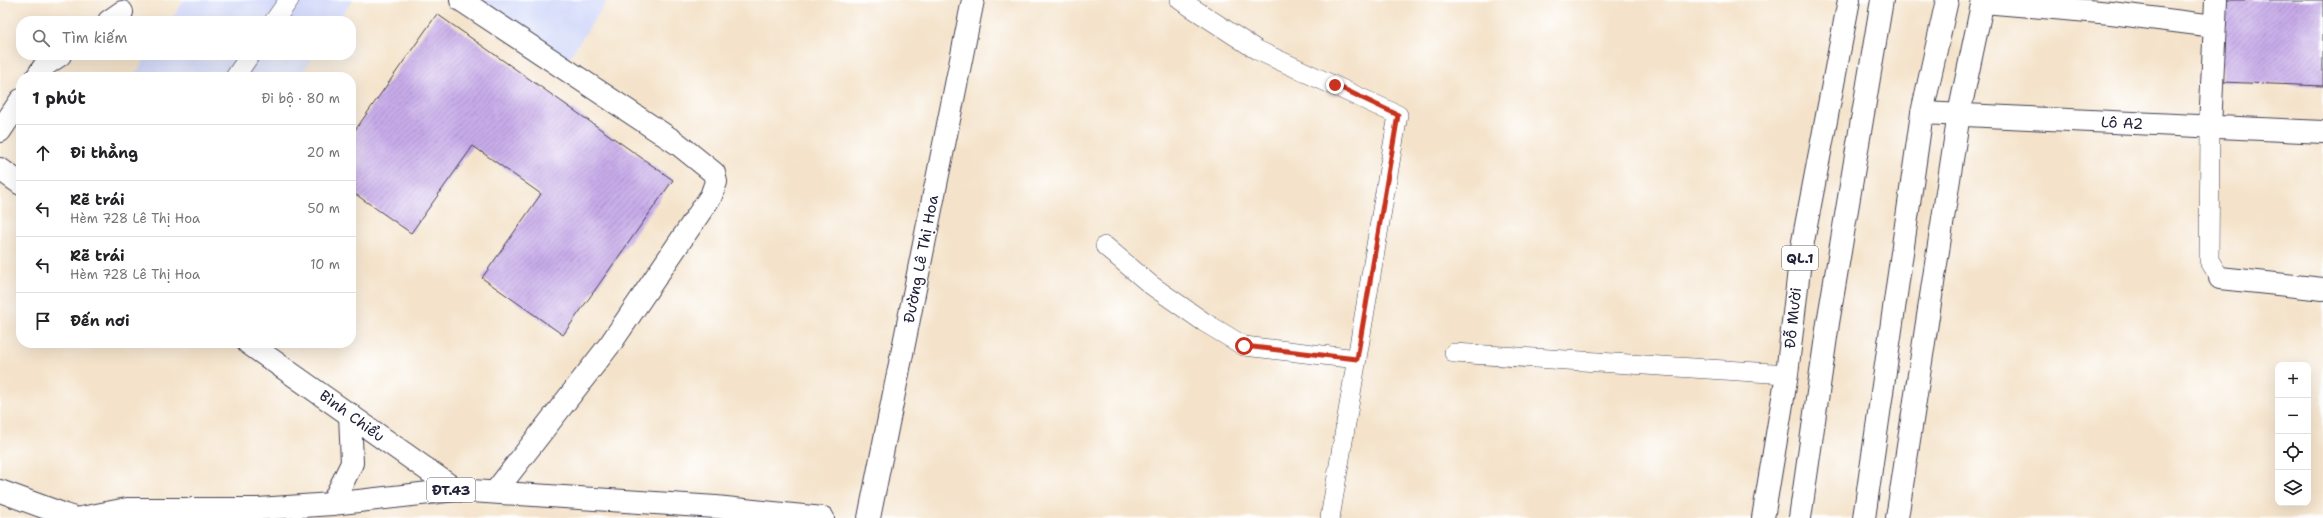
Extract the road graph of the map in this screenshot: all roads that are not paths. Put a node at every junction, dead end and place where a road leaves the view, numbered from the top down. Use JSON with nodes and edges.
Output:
{"nodes":[{"id":1,"x":289,"y":0,"type":"edge"},
{"id":2,"x":461,"y":0,"type":"edge"},
{"id":3,"x":973,"y":0,"type":"edge"},
{"id":4,"x":1180,"y":0,"type":"edge"},
{"id":5,"x":1849,"y":0,"type":"edge"},
{"id":6,"x":1882,"y":0,"type":"edge"},
{"id":7,"x":1946,"y":0,"type":"edge"},
{"id":8,"x":2216,"y":0,"type":"edge"},
{"id":9,"x":1983,"y":1,"type":"edge"},
{"id":10,"x":278,"y":16,"type":"edge"},
{"id":11,"x":2214,"y":26,"type":"junction"},
{"id":12,"x":52,"y":60,"type":"edge"},
{"id":13,"x":247,"y":60,"type":"edge"},
{"id":14,"x":40,"y":72,"type":"edge"},
{"id":15,"x":238,"y":72,"type":"edge"},
{"id":16,"x":16,"y":107,"type":"edge"},
{"id":17,"x":1922,"y":113,"type":"junction"},
{"id":18,"x":1959,"y":114,"type":"junction"},
{"id":19,"x":2210,"y":128,"type":"junction"},
{"id":20,"x":0,"y":131,"type":"edge"},
{"id":21,"x":2323,"y":132,"type":"edge"},
{"id":22,"x":0,"y":169,"type":"edge"},
{"id":23,"x":16,"y":180,"type":"edge"},
{"id":24,"x":1105,"y":246,"type":"dead end"},
{"id":25,"x":2220,"y":278,"type":"joint"},
{"id":26,"x":2323,"y":289,"type":"edge"},
{"id":27,"x":255,"y":348,"type":"edge"},
{"id":28,"x":1454,"y":353,"type":"dead end"},
{"id":29,"x":1357,"y":359,"type":"junction"},
{"id":30,"x":1787,"y":374,"type":"junction"},
{"id":31,"x":350,"y":414,"type":"junction"},
{"id":32,"x":456,"y":490,"type":"junction"},
{"id":33,"x":0,"y":491,"type":"edge"},
{"id":34,"x":495,"y":492,"type":"junction"},
{"id":35,"x":332,"y":504,"type":"junction"},
{"id":36,"x":249,"y":514,"type":"edge"},
{"id":37,"x":74,"y":518,"type":"edge"},
{"id":38,"x":81,"y":518,"type":"edge"},
{"id":39,"x":823,"y":518,"type":"edge"},
{"id":40,"x":869,"y":518,"type":"edge"},
{"id":41,"x":1330,"y":518,"type":"edge"},
{"id":42,"x":1763,"y":518,"type":"edge"},
{"id":43,"x":1800,"y":518,"type":"edge"},
{"id":44,"x":1864,"y":518,"type":"edge"},
{"id":45,"x":1897,"y":518,"type":"edge"}],
"edges":[{"from":1,"to":10,"type":"lane"},
{"from":2,"to":34,"type":"main road"},
{"from":3,"to":40,"type":"main road","name":"Đường Lê Thị Hoa"},
{"from":4,"to":29,"type":"lane"},
{"from":5,"to":30,"type":"main road","name":"Đỗ Mười","number":"QL.1"},
{"from":6,"to":43,"type":"main road","number":"QL.1"},
{"from":7,"to":17,"type":"main road"},
{"from":8,"to":11,"type":"main road"},
{"from":9,"to":11,"type":"main road"},
{"from":9,"to":18,"type":"main road"},
{"from":11,"to":19,"type":"main road"},
{"from":12,"to":14,"type":"main road"},
{"from":13,"to":15,"type":"lane"},
{"from":16,"to":20,"type":"main road"},
{"from":17,"to":18,"type":"main road","name":"Lô A2"},
{"from":17,"to":44,"type":"main road"},
{"from":18,"to":19,"type":"main road","name":"Lô A2"},
{"from":18,"to":45,"type":"main road"},
{"from":19,"to":21,"type":"main road","name":"Lô A2"},
{"from":19,"to":25,"type":"lane"},
{"from":22,"to":23,"type":"main road"},
{"from":24,"to":29,"type":"lane"},
{"from":25,"to":26,"type":"main road"},
{"from":27,"to":31,"type":"main road","name":"Bình Chiểu"},
{"from":28,"to":30,"type":"lane"},
{"from":29,"to":41,"type":"lane"},
{"from":30,"to":42,"type":"main road","name":"Đỗ Mười","number":"QL.1"},
{"from":31,"to":32,"type":"main road","name":"Bình Chiểu"},
{"from":31,"to":35,"type":"main road"},
{"from":32,"to":34,"type":"main road","number":"ĐT.43"},
{"from":32,"to":35,"type":"main road","number":"ĐT.43"},
{"from":33,"to":37,"type":"main road"},
{"from":34,"to":39,"type":"main road","number":"ĐT.43"},
{"from":35,"to":36,"type":"main road","number":"ĐT.43"},
{"from":36,"to":38,"type":"main road","number":"ĐT.43"}]}
